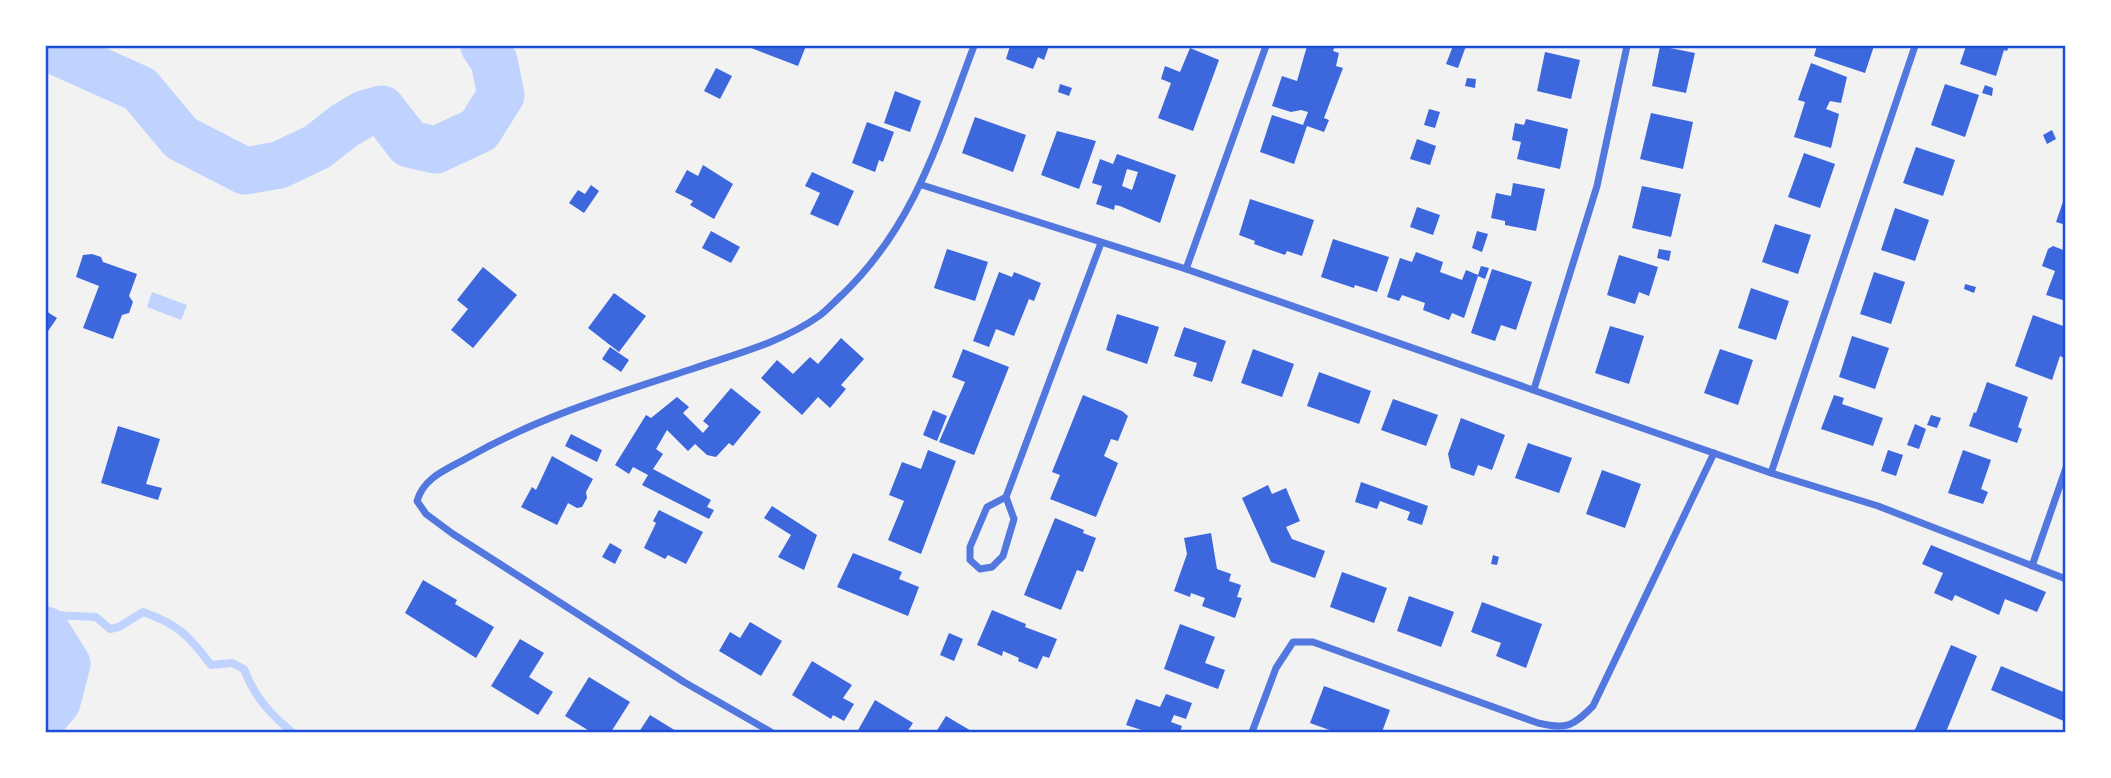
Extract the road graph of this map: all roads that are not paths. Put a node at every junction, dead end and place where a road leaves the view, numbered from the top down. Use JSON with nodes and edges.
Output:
{"nodes":[{"id":1,"x":974,"y":46,"type":"edge"},
{"id":2,"x":1266,"y":46,"type":"edge"},
{"id":3,"x":1627,"y":46,"type":"edge"},
{"id":4,"x":1915,"y":46,"type":"edge"},
{"id":5,"x":922,"y":185,"type":"junction"},
{"id":6,"x":1101,"y":243,"type":"junction"},
{"id":7,"x":1185,"y":269,"type":"junction"},
{"id":8,"x":1534,"y":389,"type":"junction"},
{"id":9,"x":1714,"y":453,"type":"junction"},
{"id":10,"x":2066,"y":468,"type":"edge"},
{"id":11,"x":1771,"y":473,"type":"junction"},
{"id":12,"x":1006,"y":497,"type":"junction"},
{"id":13,"x":2032,"y":566,"type":"junction"},
{"id":14,"x":2066,"y":579,"type":"edge"},
{"id":15,"x":771,"y":733,"type":"edge"},
{"id":16,"x":1252,"y":733,"type":"edge"}],
"edges":[{"from":1,"to":5,"type":"street"},
{"from":2,"to":7,"type":"street"},
{"from":3,"to":8,"type":"street"},
{"from":4,"to":11,"type":"street"},
{"from":5,"to":6,"type":"street"},
{"from":5,"to":15,"type":"street"},
{"from":6,"to":7,"type":"street"},
{"from":6,"to":12,"type":"street"},
{"from":7,"to":8,"type":"street"},
{"from":8,"to":9,"type":"street"},
{"from":9,"to":11,"type":"street"},
{"from":9,"to":16,"type":"street"},
{"from":10,"to":13,"type":"street"},
{"from":11,"to":13,"type":"street"},
{"from":12,"to":12,"type":"street"},
{"from":13,"to":14,"type":"street"}]}
